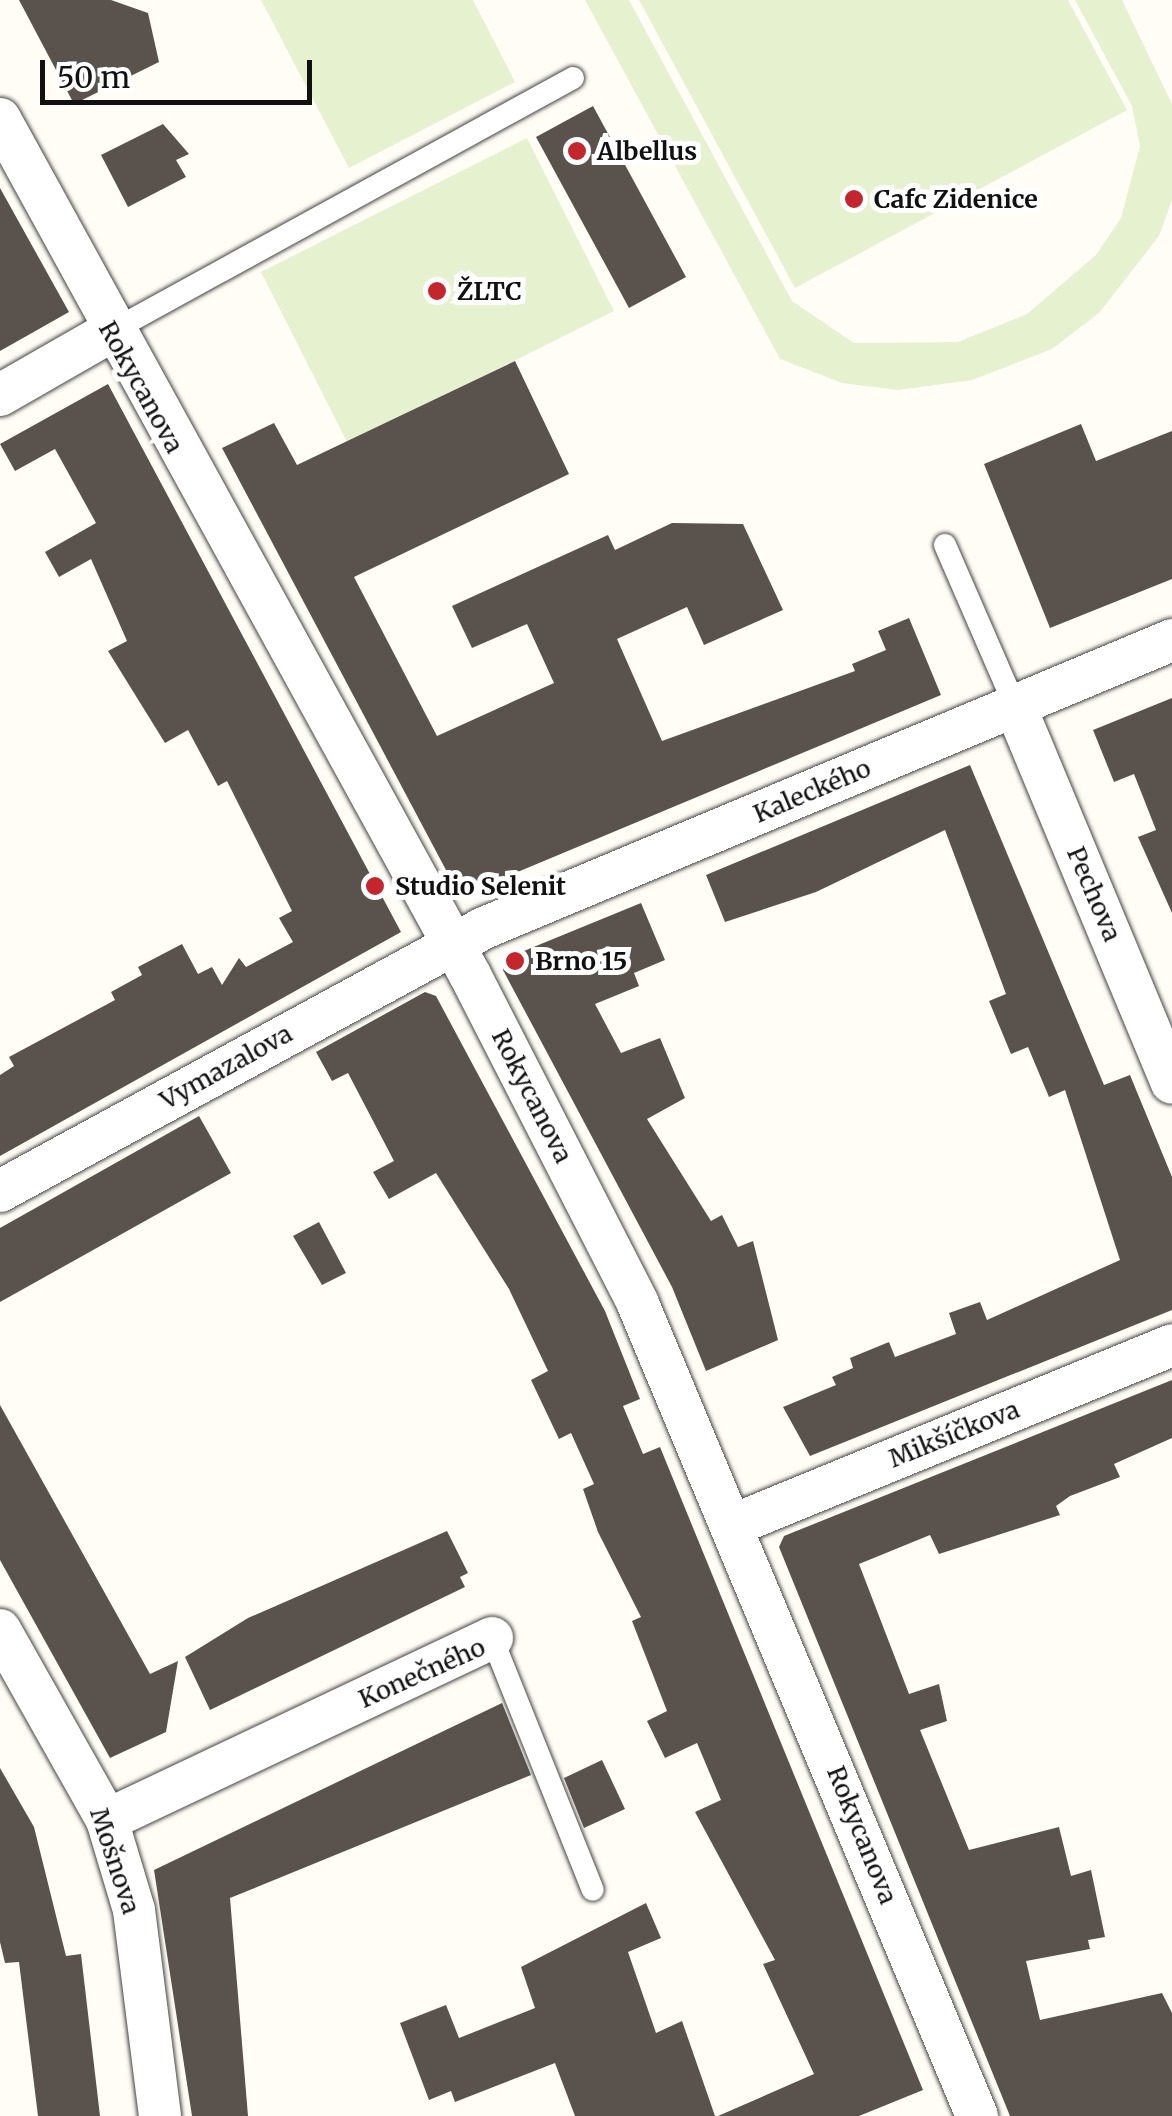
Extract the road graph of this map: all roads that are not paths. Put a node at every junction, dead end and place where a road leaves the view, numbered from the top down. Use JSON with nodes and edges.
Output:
{"nodes":[{"id":1,"x":573,"y":78,"type":"dead end"},
{"id":2,"x":0,"y":118,"type":"edge"},
{"id":3,"x":110,"y":332,"type":"junction"},
{"id":4,"x":0,"y":395,"type":"edge"},
{"id":5,"x":944,"y":546,"type":"dead end"},
{"id":6,"x":1172,"y":640,"type":"edge"},
{"id":7,"x":1015,"y":706,"type":"junction"},
{"id":8,"x":453,"y":944,"type":"junction"},
{"id":9,"x":1172,"y":1083,"type":"edge"},
{"id":10,"x":0,"y":1191,"type":"edge"},
{"id":11,"x":1172,"y":1346,"type":"edge"},
{"id":12,"x":736,"y":1524,"type":"junction"},
{"id":13,"x":0,"y":1630,"type":"edge"},
{"id":14,"x":492,"y":1638,"type":"joint"},
{"id":15,"x":107,"y":1820,"type":"junction"},
{"id":16,"x":593,"y":1890,"type":"dead end"},
{"id":17,"x":160,"y":2116,"type":"edge"},
{"id":18,"x":976,"y":2116,"type":"edge"}],
"edges":[{"from":1,"to":3,"type":"lane"},
{"from":2,"to":3,"type":"street","name":"Rokycanova"},
{"from":3,"to":4,"type":"street"},
{"from":3,"to":8,"type":"street","name":"Rokycanova"},
{"from":5,"to":7,"type":"lane"},
{"from":6,"to":7,"type":"street","name":"Kaleckého"},
{"from":7,"to":8,"type":"street","name":"Kaleckého"},
{"from":7,"to":9,"type":"street","name":"Pechova"},
{"from":8,"to":10,"type":"street","name":"Vymazalova"},
{"from":8,"to":12,"type":"street","name":"Rokycanova"},
{"from":11,"to":12,"type":"street","name":"Mikšíčkova"},
{"from":12,"to":18,"type":"street","name":"Rokycanova"},
{"from":13,"to":15,"type":"street","name":"Mošnova"},
{"from":14,"to":15,"type":"street","name":"Konečného"},
{"from":14,"to":16,"type":"lane","name":"Konečného"},
{"from":15,"to":17,"type":"street","name":"Mošnova"}]}
